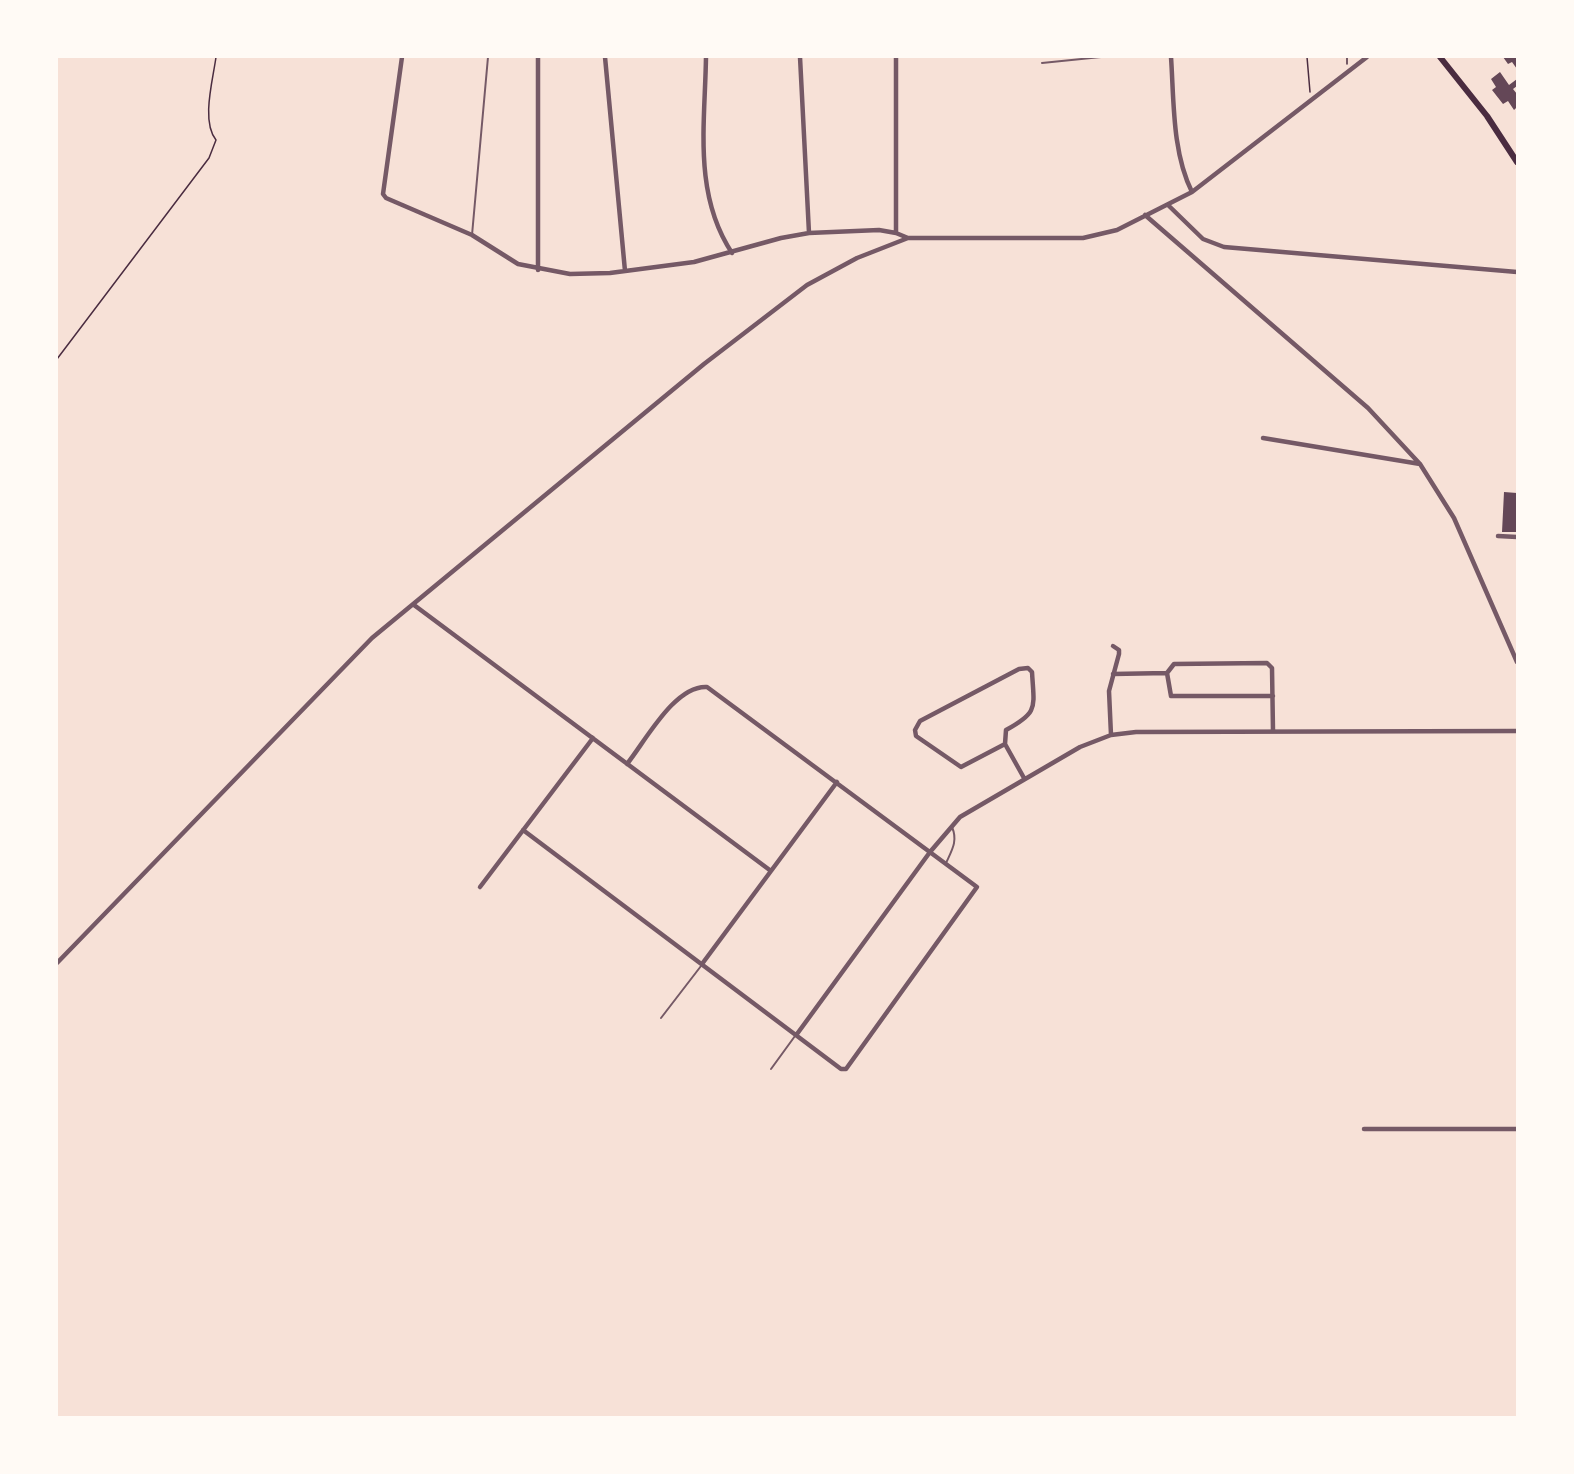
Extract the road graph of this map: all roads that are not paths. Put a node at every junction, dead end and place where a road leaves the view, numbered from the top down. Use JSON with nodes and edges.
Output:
{"nodes":[{"id":1,"x":402,"y":57,"type":"edge"},
{"id":2,"x":488,"y":57,"type":"edge"},
{"id":3,"x":538,"y":57,"type":"edge"},
{"id":4,"x":605,"y":57,"type":"edge"},
{"id":5,"x":706,"y":57,"type":"edge"},
{"id":6,"x":800,"y":57,"type":"edge"},
{"id":7,"x":896,"y":57,"type":"edge"},
{"id":8,"x":1101,"y":57,"type":"edge"},
{"id":9,"x":1171,"y":57,"type":"edge"},
{"id":10,"x":1367,"y":57,"type":"edge"},
{"id":11,"x":1440,"y":57,"type":"edge"},
{"id":12,"x":1042,"y":63,"type":"dead end"},
{"id":13,"x":1517,"y":162,"type":"edge"},
{"id":14,"x":1192,"y":192,"type":"junction"},
{"id":15,"x":1168,"y":205,"type":"junction"},
{"id":16,"x":1145,"y":215,"type":"junction"},
{"id":17,"x":809,"y":233,"type":"junction"},
{"id":18,"x":896,"y":233,"type":"junction"},
{"id":19,"x":472,"y":235,"type":"junction"},
{"id":20,"x":908,"y":238,"type":"junction"},
{"id":21,"x":732,"y":253,"type":"junction"},
{"id":22,"x":538,"y":270,"type":"junction"},
{"id":23,"x":626,"y":271,"type":"junction"},
{"id":24,"x":1517,"y":272,"type":"edge"},
{"id":25,"x":1263,"y":438,"type":"dead end"},
{"id":26,"x":1308,"y":447,"type":"junction"},
{"id":27,"x":1307,"y":455,"type":"dead end"},
{"id":28,"x":1420,"y":464,"type":"junction"},
{"id":29,"x":1498,"y":537,"type":"dead end"},
{"id":30,"x":1517,"y":537,"type":"edge"},
{"id":31,"x":414,"y":605,"type":"junction"},
{"id":32,"x":1113,"y":646,"type":"dead end"},
{"id":33,"x":1517,"y":662,"type":"edge"},
{"id":34,"x":1167,"y":673,"type":"junction"},
{"id":35,"x":1113,"y":674,"type":"junction"},
{"id":36,"x":1273,"y":696,"type":"junction"},
{"id":37,"x":1517,"y":730,"type":"edge"},
{"id":38,"x":1273,"y":731,"type":"junction"},
{"id":39,"x":1111,"y":735,"type":"junction"},
{"id":40,"x":593,"y":738,"type":"junction"},
{"id":41,"x":1005,"y":744,"type":"junction"},
{"id":42,"x":627,"y":764,"type":"junction"},
{"id":43,"x":1024,"y":778,"type":"junction"},
{"id":44,"x":837,"y":782,"type":"junction"},
{"id":45,"x":952,"y":825,"type":"junction"},
{"id":46,"x":523,"y":830,"type":"junction"},
{"id":47,"x":930,"y":852,"type":"junction"},
{"id":48,"x":946,"y":863,"type":"junction"},
{"id":49,"x":771,"y":871,"type":"junction"},
{"id":50,"x":480,"y":887,"type":"dead end"},
{"id":51,"x":57,"y":963,"type":"edge"},
{"id":52,"x":702,"y":964,"type":"junction"},
{"id":53,"x":661,"y":1018,"type":"dead end"},
{"id":54,"x":797,"y":1034,"type":"junction"},
{"id":55,"x":771,"y":1070,"type":"dead end"},
{"id":56,"x":1364,"y":1129,"type":"dead end"},
{"id":57,"x":1517,"y":1129,"type":"edge"}],
"edges":[{"from":1,"to":19,"type":"street"},
{"from":2,"to":19,"type":"lane"},
{"from":3,"to":22,"type":"street"},
{"from":4,"to":23,"type":"street"},
{"from":5,"to":21,"type":"street"},
{"from":6,"to":17,"type":"street"},
{"from":7,"to":18,"type":"street"},
{"from":8,"to":12,"type":"lane"},
{"from":9,"to":14,"type":"street"},
{"from":10,"to":14,"type":"street"},
{"from":11,"to":13,"type":"main road"},
{"from":14,"to":15,"type":"street"},
{"from":15,"to":16,"type":"street"},
{"from":15,"to":24,"type":"street"},
{"from":16,"to":20,"type":"street"},
{"from":16,"to":28,"type":"street"},
{"from":17,"to":18,"type":"street"},
{"from":17,"to":21,"type":"street"},
{"from":18,"to":20,"type":"street"},
{"from":19,"to":22,"type":"street"},
{"from":20,"to":31,"type":"street"},
{"from":21,"to":23,"type":"street"},
{"from":22,"to":23,"type":"street"},
{"from":25,"to":26,"type":"street"},
{"from":26,"to":27,"type":"street"},
{"from":26,"to":28,"type":"street"},
{"from":28,"to":33,"type":"street"},
{"from":29,"to":30,"type":"street"},
{"from":31,"to":40,"type":"street"},
{"from":31,"to":51,"type":"street"},
{"from":32,"to":35,"type":"street"},
{"from":34,"to":35,"type":"street"},
{"from":34,"to":36,"type":"street"},
{"from":34,"to":36,"type":"street"},
{"from":35,"to":39,"type":"street"},
{"from":36,"to":38,"type":"street"},
{"from":37,"to":38,"type":"street"},
{"from":38,"to":39,"type":"street"},
{"from":39,"to":43,"type":"street"},
{"from":40,"to":42,"type":"street"},
{"from":40,"to":46,"type":"street"},
{"from":41,"to":41,"type":"street"},
{"from":41,"to":43,"type":"street"},
{"from":42,"to":44,"type":"street"},
{"from":42,"to":49,"type":"street"},
{"from":43,"to":45,"type":"street"},
{"from":44,"to":47,"type":"street"},
{"from":44,"to":49,"type":"street"},
{"from":45,"to":47,"type":"street"},
{"from":45,"to":48,"type":"lane"},
{"from":46,"to":50,"type":"street"},
{"from":46,"to":52,"type":"street"},
{"from":47,"to":48,"type":"street"},
{"from":47,"to":54,"type":"street"},
{"from":48,"to":54,"type":"street"},
{"from":49,"to":52,"type":"street"},
{"from":52,"to":53,"type":"lane"},
{"from":52,"to":54,"type":"street"},
{"from":54,"to":55,"type":"lane"},
{"from":56,"to":57,"type":"street"}]}
